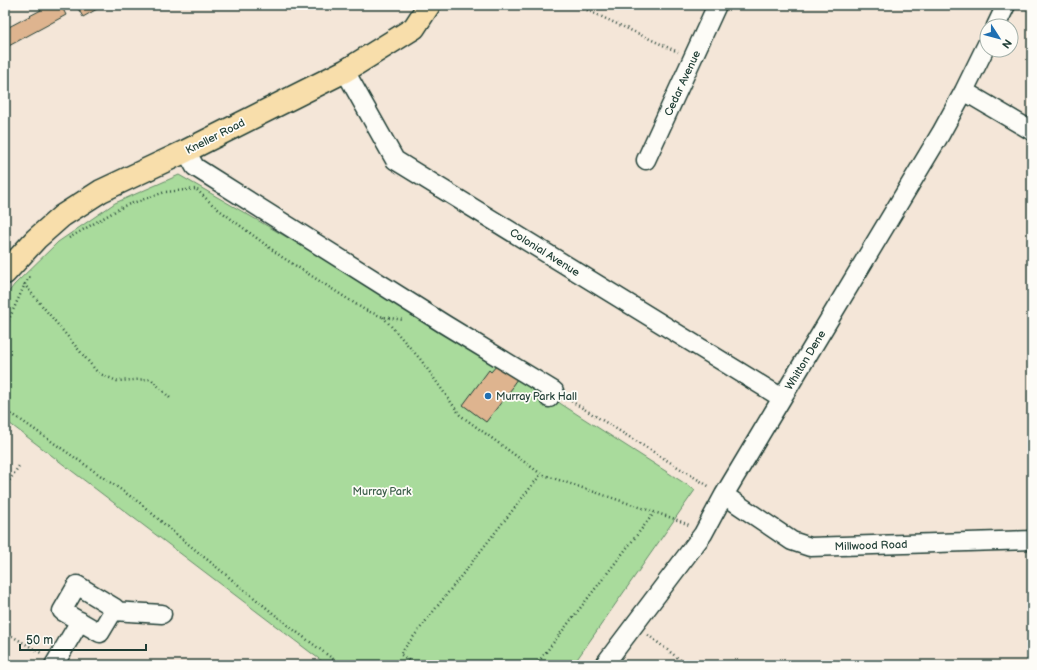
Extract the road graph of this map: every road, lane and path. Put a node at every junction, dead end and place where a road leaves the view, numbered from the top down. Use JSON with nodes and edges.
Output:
{"nodes":[{"id":1,"x":429,"y":5,"type":"edge"},
{"id":2,"x":576,"y":5,"type":"edge"},
{"id":3,"x":717,"y":5,"type":"edge"},
{"id":4,"x":1006,"y":5,"type":"edge"},
{"id":5,"x":1000,"y":18,"type":"edge"},
{"id":6,"x":980,"y":58,"type":"edge"},
{"id":7,"x":693,"y":59,"type":"junction"},
{"id":8,"x":345,"y":71,"type":"junction"},
{"id":9,"x":964,"y":91,"type":"junction"},
{"id":10,"x":1032,"y":131,"type":"edge"},
{"id":11,"x":190,"y":159,"type":"junction"},
{"id":12,"x":646,"y":160,"type":"dead end"},
{"id":13,"x":196,"y":189,"type":"junction"},
{"id":14,"x":62,"y":242,"type":"dead end"},
{"id":15,"x":6,"y":272,"type":"edge"},
{"id":16,"x":31,"y":274,"type":"dead end"},
{"id":17,"x":25,"y":284,"type":"junction"},
{"id":18,"x":383,"y":317,"type":"junction"},
{"id":19,"x":406,"y":320,"type":"dead end"},
{"id":20,"x":5,"y":328,"type":"edge"},
{"id":21,"x":552,"y":395,"type":"joint"},
{"id":22,"x":170,"y":398,"type":"dead end"},
{"id":23,"x":782,"y":398,"type":"junction"},
{"id":24,"x":5,"y":409,"type":"edge"},
{"id":25,"x":19,"y":466,"type":"dead end"},
{"id":26,"x":542,"y":474,"type":"junction"},
{"id":27,"x":5,"y":487,"type":"edge"},
{"id":28,"x":724,"y":495,"type":"junction"},
{"id":29,"x":654,"y":512,"type":"junction"},
{"id":30,"x":703,"y":534,"type":"junction"},
{"id":31,"x":1032,"y":540,"type":"edge"},
{"id":32,"x":113,"y":611,"type":"junction"},
{"id":33,"x":162,"y":614,"type":"dead end"},
{"id":34,"x":80,"y":621,"type":"junction"},
{"id":35,"x":635,"y":624,"type":"junction"},
{"id":36,"x":5,"y":632,"type":"edge"},
{"id":37,"x":55,"y":664,"type":"edge"},
{"id":38,"x":341,"y":665,"type":"edge"},
{"id":39,"x":415,"y":665,"type":"edge"},
{"id":40,"x":536,"y":665,"type":"edge"},
{"id":41,"x":604,"y":665,"type":"edge"},
{"id":42,"x":687,"y":665,"type":"edge"}],
"edges":[{"from":1,"to":8,"type":"main road","name":"Kneller Road"},
{"from":2,"to":7,"type":"path"},
{"from":3,"to":7,"type":"street","name":"Cedar Avenue"},
{"from":4,"to":5,"type":"street"},
{"from":6,"to":9,"type":"street","name":"Whitton Dene"},
{"from":7,"to":12,"type":"street","name":"Cedar Avenue"},
{"from":8,"to":11,"type":"main road","name":"Kneller Road"},
{"from":8,"to":23,"type":"street","name":"Colonial Avenue"},
{"from":9,"to":10,"type":"street"},
{"from":9,"to":23,"type":"street","name":"Whitton Dene"},
{"from":11,"to":13,"type":"path"},
{"from":11,"to":15,"type":"main road","name":"Kneller Road"},
{"from":11,"to":21,"type":"street"},
{"from":13,"to":14,"type":"path"},
{"from":13,"to":18,"type":"path"},
{"from":15,"to":17,"type":"path"},
{"from":16,"to":17,"type":"path"},
{"from":17,"to":20,"type":"path"},
{"from":17,"to":22,"type":"path"},
{"from":18,"to":19,"type":"path"},
{"from":18,"to":26,"type":"path"},
{"from":21,"to":28,"type":"path"},
{"from":23,"to":28,"type":"street","name":"Whitton Dene"},
{"from":24,"to":38,"type":"path"},
{"from":25,"to":27,"type":"path"},
{"from":26,"to":29,"type":"path"},
{"from":26,"to":39,"type":"path"},
{"from":28,"to":30,"type":"street","name":"Whitton Dene"},
{"from":28,"to":31,"type":"street","name":"Millwood Road"},
{"from":29,"to":30,"type":"path"},
{"from":29,"to":40,"type":"path"},
{"from":30,"to":35,"type":"street","name":"Whitton Dene"},
{"from":32,"to":33,"type":"street"},
{"from":32,"to":34,"type":"street"},
{"from":32,"to":34,"type":"street"},
{"from":34,"to":37,"type":"street"},
{"from":35,"to":41,"type":"street","name":"Whitton Dene"},
{"from":35,"to":42,"type":"path"},
{"from":36,"to":37,"type":"path"}]}
